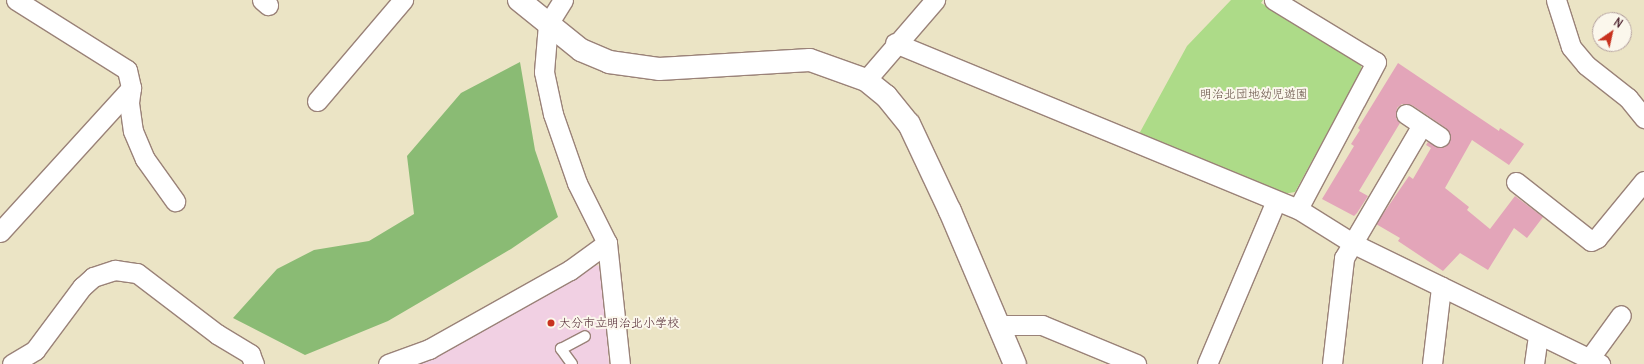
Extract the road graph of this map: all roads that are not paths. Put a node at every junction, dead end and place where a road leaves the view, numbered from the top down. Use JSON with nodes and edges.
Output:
{"nodes":[{"id":1,"x":16,"y":0,"type":"edge"},
{"id":2,"x":403,"y":0,"type":"edge"},
{"id":3,"x":519,"y":0,"type":"edge"},
{"id":4,"x":563,"y":0,"type":"edge"},
{"id":5,"x":935,"y":0,"type":"edge"},
{"id":6,"x":1274,"y":0,"type":"edge"},
{"id":7,"x":1556,"y":0,"type":"edge"},
{"id":8,"x":548,"y":24,"type":"junction"},
{"id":9,"x":896,"y":44,"type":"junction"},
{"id":10,"x":866,"y":80,"type":"junction"},
{"id":11,"x":131,"y":88,"type":"junction"},
{"id":12,"x":318,"y":101,"type":"dead end"},
{"id":13,"x":1406,"y":114,"type":"dead end"},
{"id":14,"x":1644,"y":118,"type":"edge"},
{"id":15,"x":1422,"y":125,"type":"junction"},
{"id":16,"x":1440,"y":136,"type":"dead end"},
{"id":17,"x":1644,"y":181,"type":"edge"},
{"id":18,"x":1516,"y":182,"type":"dead end"},
{"id":19,"x":175,"y":201,"type":"dead end"},
{"id":20,"x":1276,"y":201,"type":"junction"},
{"id":21,"x":1298,"y":209,"type":"junction"},
{"id":22,"x":0,"y":232,"type":"edge"},
{"id":23,"x":607,"y":243,"type":"junction"},
{"id":24,"x":1354,"y":244,"type":"junction"},
{"id":25,"x":1441,"y":287,"type":"junction"},
{"id":26,"x":1621,"y":315,"type":"dead end"},
{"id":27,"x":998,"y":325,"type":"junction"},
{"id":28,"x":1538,"y":334,"type":"junction"},
{"id":29,"x":585,"y":336,"type":"dead end"},
{"id":30,"x":616,"y":359,"type":"edge"},
{"id":31,"x":1595,"y":361,"type":"edge"},
{"id":32,"x":12,"y":364,"type":"edge"},
{"id":33,"x":254,"y":364,"type":"edge"},
{"id":34,"x":388,"y":364,"type":"edge"},
{"id":35,"x":572,"y":364,"type":"edge"},
{"id":36,"x":1015,"y":364,"type":"edge"},
{"id":37,"x":1136,"y":364,"type":"edge"},
{"id":38,"x":1208,"y":364,"type":"edge"},
{"id":39,"x":1332,"y":364,"type":"edge"},
{"id":40,"x":1432,"y":364,"type":"edge"},
{"id":41,"x":1534,"y":364,"type":"edge"}],
"edges":[{"from":1,"to":11,"type":"street"},
{"from":2,"to":12,"type":"street"},
{"from":3,"to":8,"type":"street"},
{"from":4,"to":8,"type":"street"},
{"from":5,"to":9,"type":"street"},
{"from":6,"to":21,"type":"street"},
{"from":7,"to":14,"type":"street"},
{"from":8,"to":10,"type":"street"},
{"from":8,"to":23,"type":"street"},
{"from":9,"to":10,"type":"street"},
{"from":9,"to":20,"type":"street"},
{"from":10,"to":27,"type":"street"},
{"from":11,"to":19,"type":"street"},
{"from":11,"to":22,"type":"street"},
{"from":13,"to":15,"type":"street"},
{"from":15,"to":16,"type":"street"},
{"from":15,"to":24,"type":"street"},
{"from":17,"to":18,"type":"street"},
{"from":20,"to":21,"type":"street"},
{"from":20,"to":38,"type":"street"},
{"from":21,"to":24,"type":"street"},
{"from":23,"to":30,"type":"street"},
{"from":23,"to":34,"type":"street"},
{"from":24,"to":25,"type":"street"},
{"from":24,"to":39,"type":"street"},
{"from":25,"to":28,"type":"street"},
{"from":25,"to":40,"type":"street"},
{"from":26,"to":31,"type":"street"},
{"from":27,"to":36,"type":"street"},
{"from":27,"to":37,"type":"street"},
{"from":28,"to":31,"type":"street"},
{"from":28,"to":41,"type":"street"},
{"from":29,"to":35,"type":"lane"},
{"from":32,"to":33,"type":"street"}]}
